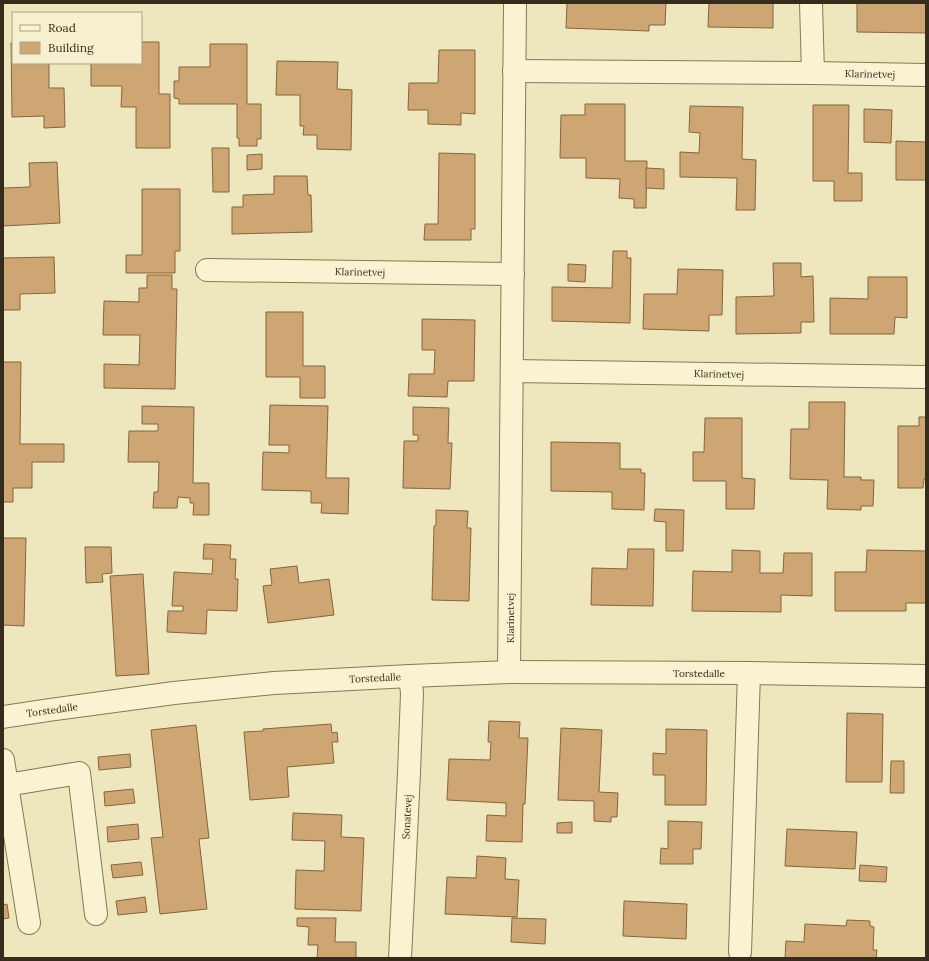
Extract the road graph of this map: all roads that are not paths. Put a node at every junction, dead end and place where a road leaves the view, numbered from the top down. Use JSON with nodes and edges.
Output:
{"nodes":[{"id":1,"x":515,"y":3,"type":"edge"},
{"id":2,"x":811,"y":3,"type":"edge"},
{"id":3,"x":514,"y":72,"type":"junction"},
{"id":4,"x":814,"y":73,"type":"junction"},
{"id":5,"x":926,"y":75,"type":"edge"},
{"id":6,"x":208,"y":270,"type":"dead end"},
{"id":7,"x":513,"y":274,"type":"junction"},
{"id":8,"x":512,"y":371,"type":"junction"},
{"id":9,"x":926,"y":377,"type":"edge"},
{"id":10,"x":509,"y":672,"type":"junction"},
{"id":11,"x":749,"y":674,"type":"junction"},
{"id":12,"x":410,"y":676,"type":"junction"},
{"id":13,"x":926,"y":676,"type":"edge"},
{"id":14,"x":3,"y":717,"type":"edge"},
{"id":15,"x":3,"y":760,"type":"edge"},
{"id":16,"x":7,"y":785,"type":"junction"},
{"id":17,"x":96,"y":914,"type":"dead end"},
{"id":18,"x":29,"y":923,"type":"dead end"},
{"id":19,"x":740,"y":952,"type":"dead end"},
{"id":20,"x":400,"y":958,"type":"edge"}],
"edges":[{"from":1,"to":3,"type":"street","name":"Klarinetvej"},
{"from":2,"to":4,"type":"street"},
{"from":3,"to":4,"type":"street","name":"Klarinetvej"},
{"from":3,"to":7,"type":"street","name":"Klarinetvej"},
{"from":4,"to":5,"type":"street","name":"Klarinetvej"},
{"from":6,"to":7,"type":"street","name":"Klarinetvej"},
{"from":7,"to":8,"type":"street","name":"Klarinetvej"},
{"from":8,"to":9,"type":"street","name":"Klarinetvej"},
{"from":8,"to":10,"type":"street","name":"Klarinetvej"},
{"from":10,"to":11,"type":"street","name":"Torstedalle"},
{"from":10,"to":12,"type":"street","name":"Torstedalle"},
{"from":11,"to":13,"type":"street","name":"Torstedalle"},
{"from":11,"to":19,"type":"street"},
{"from":12,"to":14,"type":"street","name":"Torstedalle"},
{"from":12,"to":20,"type":"street","name":"Sonatevej"},
{"from":15,"to":16,"type":"street"},
{"from":16,"to":17,"type":"street"},
{"from":16,"to":18,"type":"street"}]}
